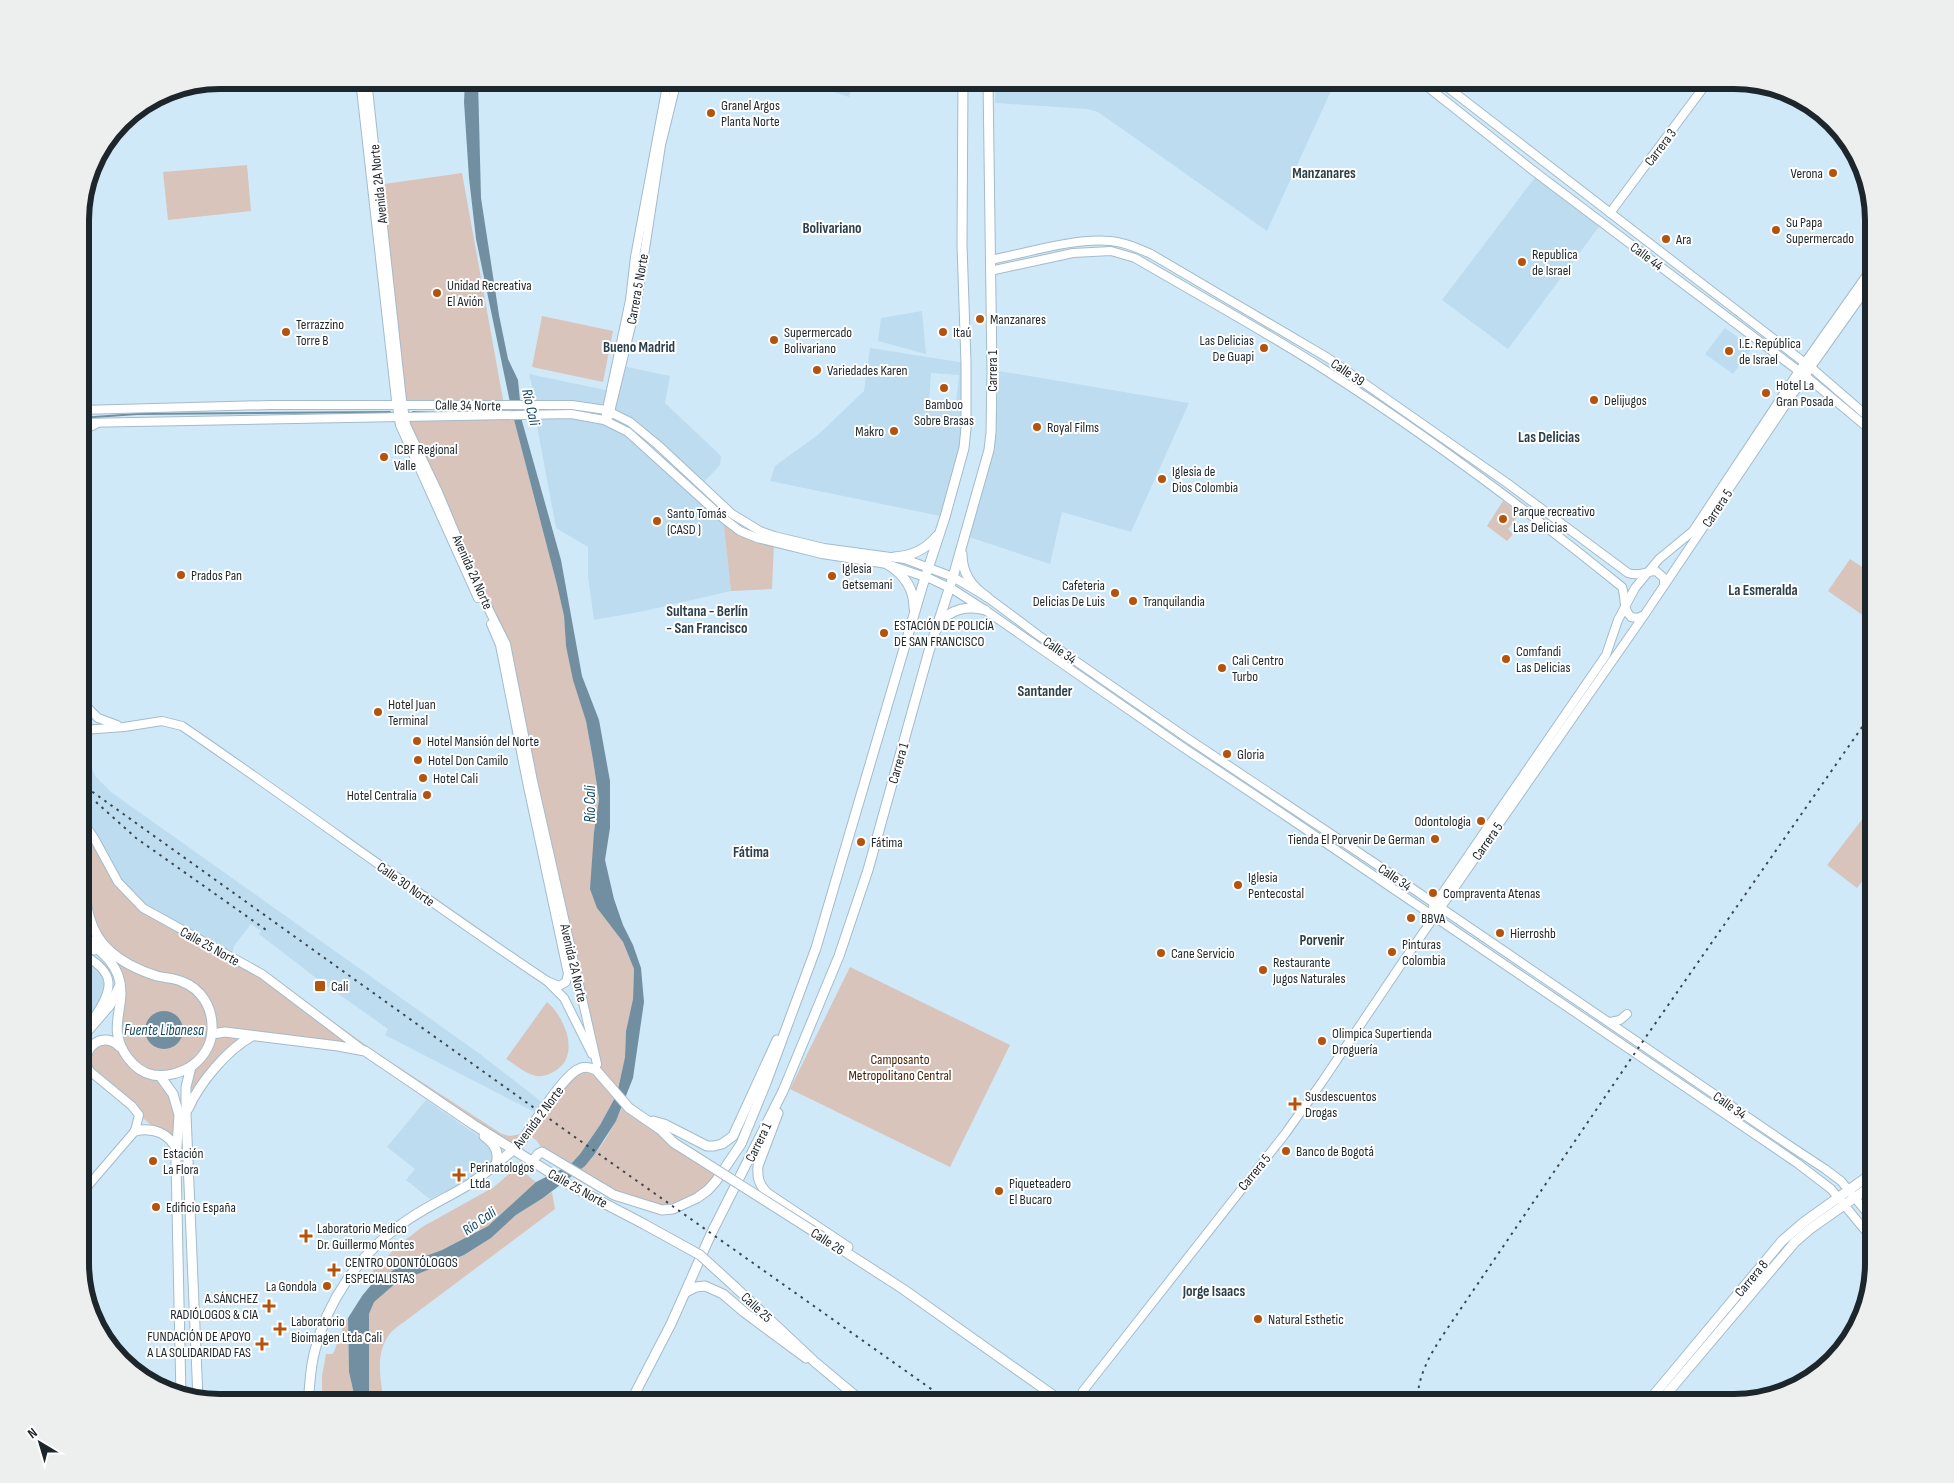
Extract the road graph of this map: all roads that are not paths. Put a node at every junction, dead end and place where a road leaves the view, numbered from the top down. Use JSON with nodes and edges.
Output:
{"nodes":[{"id":1,"x":361,"y":89,"type":"edge"},
{"id":2,"x":368,"y":89,"type":"edge"},
{"id":3,"x":666,"y":89,"type":"edge"},
{"id":4,"x":675,"y":89,"type":"edge"},
{"id":5,"x":963,"y":89,"type":"edge"},
{"id":6,"x":988,"y":89,"type":"edge"},
{"id":7,"x":1430,"y":89,"type":"edge"},
{"id":8,"x":1450,"y":89,"type":"edge"},
{"id":9,"x":1702,"y":89,"type":"edge"},
{"id":10,"x":1513,"y":138,"type":"junction"},
{"id":11,"x":1505,"y":148,"type":"junction"},
{"id":12,"x":1610,"y":213,"type":"junction"},
{"id":13,"x":1072,"y":243,"type":"junction"},
{"id":14,"x":1073,"y":253,"type":"junction"},
{"id":15,"x":990,"y":260,"type":"junction"},
{"id":16,"x":990,"y":271,"type":"junction"},
{"id":17,"x":1865,"y":279,"type":"edge"},
{"id":18,"x":1865,"y":290,"type":"edge"},
{"id":19,"x":1808,"y":365,"type":"junction"},
{"id":20,"x":1802,"y":374,"type":"junction"},
{"id":21,"x":399,"y":404,"type":"junction"},
{"id":22,"x":89,"y":409,"type":"edge"},
{"id":23,"x":609,"y":411,"type":"junction"},
{"id":24,"x":1865,"y":414,"type":"edge"},
{"id":25,"x":402,"y":418,"type":"junction"},
{"id":26,"x":606,"y":421,"type":"junction"},
{"id":27,"x":103,"y":422,"type":"junction"},
{"id":28,"x":89,"y":423,"type":"edge"},
{"id":29,"x":1865,"y":426,"type":"edge"},
{"id":30,"x":89,"y":428,"type":"edge"},
{"id":31,"x":713,"y":497,"type":"junction"},
{"id":32,"x":707,"y":503,"type":"junction"},
{"id":33,"x":941,"y":527,"type":"junction"},
{"id":34,"x":963,"y":542,"type":"junction"},
{"id":35,"x":894,"y":557,"type":"junction"},
{"id":36,"x":887,"y":564,"type":"junction"},
{"id":37,"x":929,"y":566,"type":"junction"},
{"id":38,"x":1646,"y":573,"type":"junction"},
{"id":39,"x":926,"y":577,"type":"junction"},
{"id":40,"x":953,"y":577,"type":"junction"},
{"id":41,"x":949,"y":587,"type":"junction"},
{"id":42,"x":1663,"y":588,"type":"junction"},
{"id":43,"x":987,"y":597,"type":"junction"},
{"id":44,"x":1624,"y":606,"type":"junction"},
{"id":45,"x":985,"y":610,"type":"junction"},
{"id":46,"x":1645,"y":614,"type":"junction"},
{"id":47,"x":914,"y":617,"type":"junction"},
{"id":48,"x":937,"y":626,"type":"junction"},
{"id":49,"x":89,"y":709,"type":"edge"},
{"id":50,"x":124,"y":727,"type":"junction"},
{"id":51,"x":89,"y":729,"type":"edge"},
{"id":52,"x":89,"y":830,"type":"edge"},
{"id":53,"x":1438,"y":906,"type":"junction"},
{"id":54,"x":1432,"y":915,"type":"junction"},
{"id":55,"x":89,"y":916,"type":"edge"},
{"id":56,"x":89,"y":940,"type":"edge"},
{"id":57,"x":89,"y":948,"type":"edge"},
{"id":58,"x":105,"y":957,"type":"junction"},
{"id":59,"x":89,"y":959,"type":"edge"},
{"id":60,"x":547,"y":981,"type":"junction"},
{"id":61,"x":121,"y":984,"type":"junction"},
{"id":62,"x":804,"y":984,"type":"junction"},
{"id":63,"x":1627,"y":1014,"type":"dead end"},
{"id":64,"x":1610,"y":1022,"type":"junction"},
{"id":65,"x":89,"y":1025,"type":"edge"},
{"id":66,"x":89,"y":1030,"type":"edge"},
{"id":67,"x":212,"y":1034,"type":"junction"},
{"id":68,"x":252,"y":1036,"type":"junction"},
{"id":69,"x":121,"y":1049,"type":"junction"},
{"id":70,"x":89,"y":1050,"type":"edge"},
{"id":71,"x":365,"y":1051,"type":"junction"},
{"id":72,"x":191,"y":1067,"type":"junction"},
{"id":73,"x":598,"y":1069,"type":"junction"},
{"id":74,"x":89,"y":1070,"type":"edge"},
{"id":75,"x":160,"y":1076,"type":"junction"},
{"id":76,"x":783,"y":1091,"type":"junction"},
{"id":77,"x":1736,"y":1109,"type":"junction"},
{"id":78,"x":186,"y":1114,"type":"junction"},
{"id":79,"x":642,"y":1117,"type":"junction"},
{"id":80,"x":1730,"y":1118,"type":"junction"},
{"id":81,"x":474,"y":1125,"type":"junction"},
{"id":82,"x":135,"y":1131,"type":"junction"},
{"id":83,"x":513,"y":1150,"type":"junction"},
{"id":84,"x":177,"y":1152,"type":"junction"},
{"id":85,"x":534,"y":1162,"type":"junction"},
{"id":86,"x":496,"y":1164,"type":"junction"},
{"id":87,"x":1865,"y":1178,"type":"edge"},
{"id":88,"x":89,"y":1185,"type":"edge"},
{"id":89,"x":1848,"y":1190,"type":"junction"},
{"id":90,"x":1865,"y":1190,"type":"edge"},
{"id":91,"x":1838,"y":1197,"type":"junction"},
{"id":92,"x":1850,"y":1201,"type":"junction"},
{"id":93,"x":1865,"y":1214,"type":"edge"},
{"id":94,"x":1865,"y":1217,"type":"edge"},
{"id":95,"x":642,"y":1223,"type":"joint"},
{"id":96,"x":1865,"y":1225,"type":"edge"},
{"id":97,"x":904,"y":1289,"type":"junction"},
{"id":98,"x":686,"y":1292,"type":"junction"},
{"id":99,"x":816,"y":1363,"type":"junction"},
{"id":100,"x":180,"y":1388,"type":"edge"},
{"id":101,"x":1083,"y":1391,"type":"tunnel mouth"},
{"id":102,"x":198,"y":1392,"type":"edge"},
{"id":103,"x":309,"y":1394,"type":"edge"},
{"id":104,"x":635,"y":1394,"type":"edge"},
{"id":105,"x":853,"y":1394,"type":"edge"},
{"id":106,"x":1051,"y":1394,"type":"edge"},
{"id":107,"x":1654,"y":1394,"type":"edge"},
{"id":108,"x":1667,"y":1394,"type":"edge"}],
"edges":[{"from":1,"to":21,"type":"main road","name":"Avenida 2A Norte"},
{"from":2,"to":21,"type":"main road","name":"Avenida 2A Norte"},
{"from":3,"to":23,"type":"main road","name":"Carrera 5 Norte"},
{"from":4,"to":23,"type":"main road","name":"Carrera 5 Norte"},
{"from":5,"to":33,"type":"main road","name":"Carrera 1"},
{"from":6,"to":15,"type":"main road","name":"Carrera 1"},
{"from":7,"to":11,"type":"main road","name":"Calle 44"},
{"from":8,"to":10,"type":"main road","name":"Calle 44"},
{"from":9,"to":12,"type":"main road","name":"Carrera 3"},
{"from":10,"to":11,"type":"main road"},
{"from":10,"to":12,"type":"main road","name":"Calle 44"},
{"from":11,"to":20,"type":"main road","name":"Calle 44"},
{"from":12,"to":19,"type":"main road","name":"Calle 44"},
{"from":13,"to":14,"type":"main road"},
{"from":13,"to":15,"type":"main road","name":"Calle 39"},
{"from":13,"to":38,"type":"main road","name":"Calle 39"},
{"from":14,"to":16,"type":"main road","name":"Calle 39"},
{"from":14,"to":44,"type":"main road","name":"Calle 39"},
{"from":15,"to":16,"type":"main road","name":"Carrera 1"},
{"from":16,"to":34,"type":"main road","name":"Carrera 1"},
{"from":17,"to":19,"type":"main road","name":"Carrera 5"},
{"from":18,"to":19,"type":"main road","name":"Carrera 5"},
{"from":19,"to":20,"type":"main road","name":"Carrera 5"},
{"from":19,"to":24,"type":"main road","name":"Calle 44"},
{"from":20,"to":29,"type":"main road","name":"Calle 44"},
{"from":20,"to":38,"type":"main road","name":"Carrera 5"},
{"from":20,"to":42,"type":"main road","name":"Carrera 5"},
{"from":21,"to":22,"type":"main road","name":"Calle 34 Norte"},
{"from":21,"to":23,"type":"main road","name":"Calle 34 Norte"},
{"from":21,"to":25,"type":"main road","name":"Avenida 2A Norte"},
{"from":23,"to":26,"type":"main road","name":"Carrera 5 Norte"},
{"from":23,"to":31,"type":"main road","name":"Calle 34 Norte"},
{"from":25,"to":26,"type":"main road","name":"Calle 34 Norte"},
{"from":25,"to":27,"type":"main road","name":"Calle 34 Norte"},
{"from":25,"to":60,"type":"main road","name":"Avenida 2A Norte"},
{"from":25,"to":73,"type":"main road","name":"Avenida 2A Norte"},
{"from":26,"to":32,"type":"main road","name":"Calle 34 Norte"},
{"from":27,"to":28,"type":"main road","name":"Calle 34 Norte"},
{"from":27,"to":30,"type":"main road"},
{"from":31,"to":32,"type":"main road"},
{"from":31,"to":35,"type":"main road","name":"Calle 34 Norte"},
{"from":32,"to":36,"type":"main road","name":"Calle 34 Norte"},
{"from":33,"to":35,"type":"main road"},
{"from":33,"to":37,"type":"main road","name":"Carrera 1"},
{"from":34,"to":40,"type":"main road","name":"Carrera 1"},
{"from":34,"to":43,"type":"main road"},
{"from":35,"to":37,"type":"main road","name":"Calle 34 Norte"},
{"from":36,"to":39,"type":"main road","name":"Calle 34 Norte"},
{"from":36,"to":47,"type":"main road"},
{"from":37,"to":39,"type":"main road","name":"Carrera 1"},
{"from":37,"to":40,"type":"main road","name":"Calle 34"},
{"from":38,"to":42,"type":"main road","name":"Calle 39"},
{"from":38,"to":44,"type":"main road","name":"Carrera 5"},
{"from":39,"to":41,"type":"main road","name":"Calle 34"},
{"from":39,"to":47,"type":"main road","name":"Carrera 1"},
{"from":40,"to":41,"type":"main road","name":"Carrera 1"},
{"from":40,"to":43,"type":"main road","name":"Calle 34"},
{"from":41,"to":45,"type":"main road","name":"Calle 34"},
{"from":41,"to":48,"type":"main road","name":"Carrera 1"},
{"from":42,"to":46,"type":"main road","name":"Carrera 5"},
{"from":43,"to":53,"type":"main road","name":"Calle 34"},
{"from":44,"to":46,"type":"main road"},
{"from":44,"to":53,"type":"main road","name":"Carrera 5"},
{"from":45,"to":48,"type":"main road"},
{"from":45,"to":54,"type":"main road","name":"Calle 34"},
{"from":46,"to":53,"type":"main road","name":"Carrera 5"},
{"from":47,"to":62,"type":"main road","name":"Carrera 1"},
{"from":48,"to":76,"type":"main road","name":"Carrera 1"},
{"from":49,"to":50,"type":"main road"},
{"from":50,"to":51,"type":"main road"},
{"from":50,"to":60,"type":"main road","name":"Calle 30 Norte"},
{"from":52,"to":71,"type":"main road","name":"Calle 25 Norte"},
{"from":53,"to":54,"type":"main road","name":"Carrera 5"},
{"from":53,"to":64,"type":"main road","name":"Calle 34"},
{"from":54,"to":80,"type":"main road","name":"Calle 34"},
{"from":54,"to":101,"type":"main road","name":"Carrera 5"},
{"from":55,"to":67,"type":"main road"},
{"from":56,"to":58,"type":"main road"},
{"from":57,"to":58,"type":"main road"},
{"from":58,"to":61,"type":"main road"},
{"from":59,"to":65,"type":"main road"},
{"from":60,"to":73,"type":"main road","name":"Calle 30 Norte"},
{"from":61,"to":66,"type":"main road"},
{"from":61,"to":69,"type":"main road"},
{"from":62,"to":79,"type":"main road"},
{"from":62,"to":85,"type":"main road","name":"Carrera 1"},
{"from":63,"to":64,"type":"main road"},
{"from":64,"to":77,"type":"main road","name":"Calle 34"},
{"from":67,"to":68,"type":"main road","name":"Calle 25 Norte"},
{"from":67,"to":72,"type":"main road"},
{"from":68,"to":71,"type":"main road","name":"Calle 25 Norte"},
{"from":68,"to":78,"type":"main road"},
{"from":69,"to":70,"type":"main road"},
{"from":69,"to":75,"type":"main road"},
{"from":71,"to":81,"type":"main road","name":"Calle 25 Norte"},
{"from":72,"to":75,"type":"main road"},
{"from":72,"to":78,"type":"main road"},
{"from":73,"to":79,"type":"main road","name":"Calle 26"},
{"from":73,"to":83,"type":"main road","name":"Avenida 2 Norte"},
{"from":74,"to":82,"type":"main road"},
{"from":75,"to":84,"type":"main road"},
{"from":76,"to":97,"type":"main road"},
{"from":76,"to":98,"type":"main road","name":"Carrera 1"},
{"from":77,"to":80,"type":"main road"},
{"from":77,"to":89,"type":"main road","name":"Calle 34"},
{"from":78,"to":102,"type":"main road"},
{"from":79,"to":97,"type":"main road","name":"Calle 26","bridge":true},
{"from":80,"to":91,"type":"main road","name":"Calle 34"},
{"from":81,"to":83,"type":"main road","name":"Calle 25 Norte"},
{"from":81,"to":86,"type":"main road"},
{"from":82,"to":84,"type":"main road"},
{"from":82,"to":88,"type":"main road"},
{"from":83,"to":85,"type":"main road","name":"Calle 25 Norte"},
{"from":83,"to":86,"type":"main road","name":"Avenida 2 Norte"},
{"from":84,"to":100,"type":"main road"},
{"from":85,"to":95,"type":"main road","name":"Calle 25 Norte"},
{"from":86,"to":103,"type":"main road","name":"Avenida 2 Norte"},
{"from":87,"to":89,"type":"main road","name":"Carrera 8"},
{"from":89,"to":91,"type":"main road","name":"Carrera 8"},
{"from":89,"to":92,"type":"main road","name":"Calle 34"},
{"from":90,"to":92,"type":"main road","name":"Carrera 8"},
{"from":91,"to":92,"type":"main road","name":"Calle 34"},
{"from":91,"to":107,"type":"main road","name":"Carrera 8"},
{"from":92,"to":93,"type":"main road"},
{"from":92,"to":94,"type":"main road"},
{"from":92,"to":96,"type":"main road"},
{"from":92,"to":108,"type":"main road","name":"Carrera 8"},
{"from":95,"to":99,"type":"main road","name":"Calle 25","bridge":true},
{"from":97,"to":106,"type":"main road","name":"Calle 26"},
{"from":98,"to":99,"type":"main road"},
{"from":98,"to":104,"type":"main road","name":"Carrera 1"},
{"from":99,"to":105,"type":"main road","name":"Calle 25"}]}
